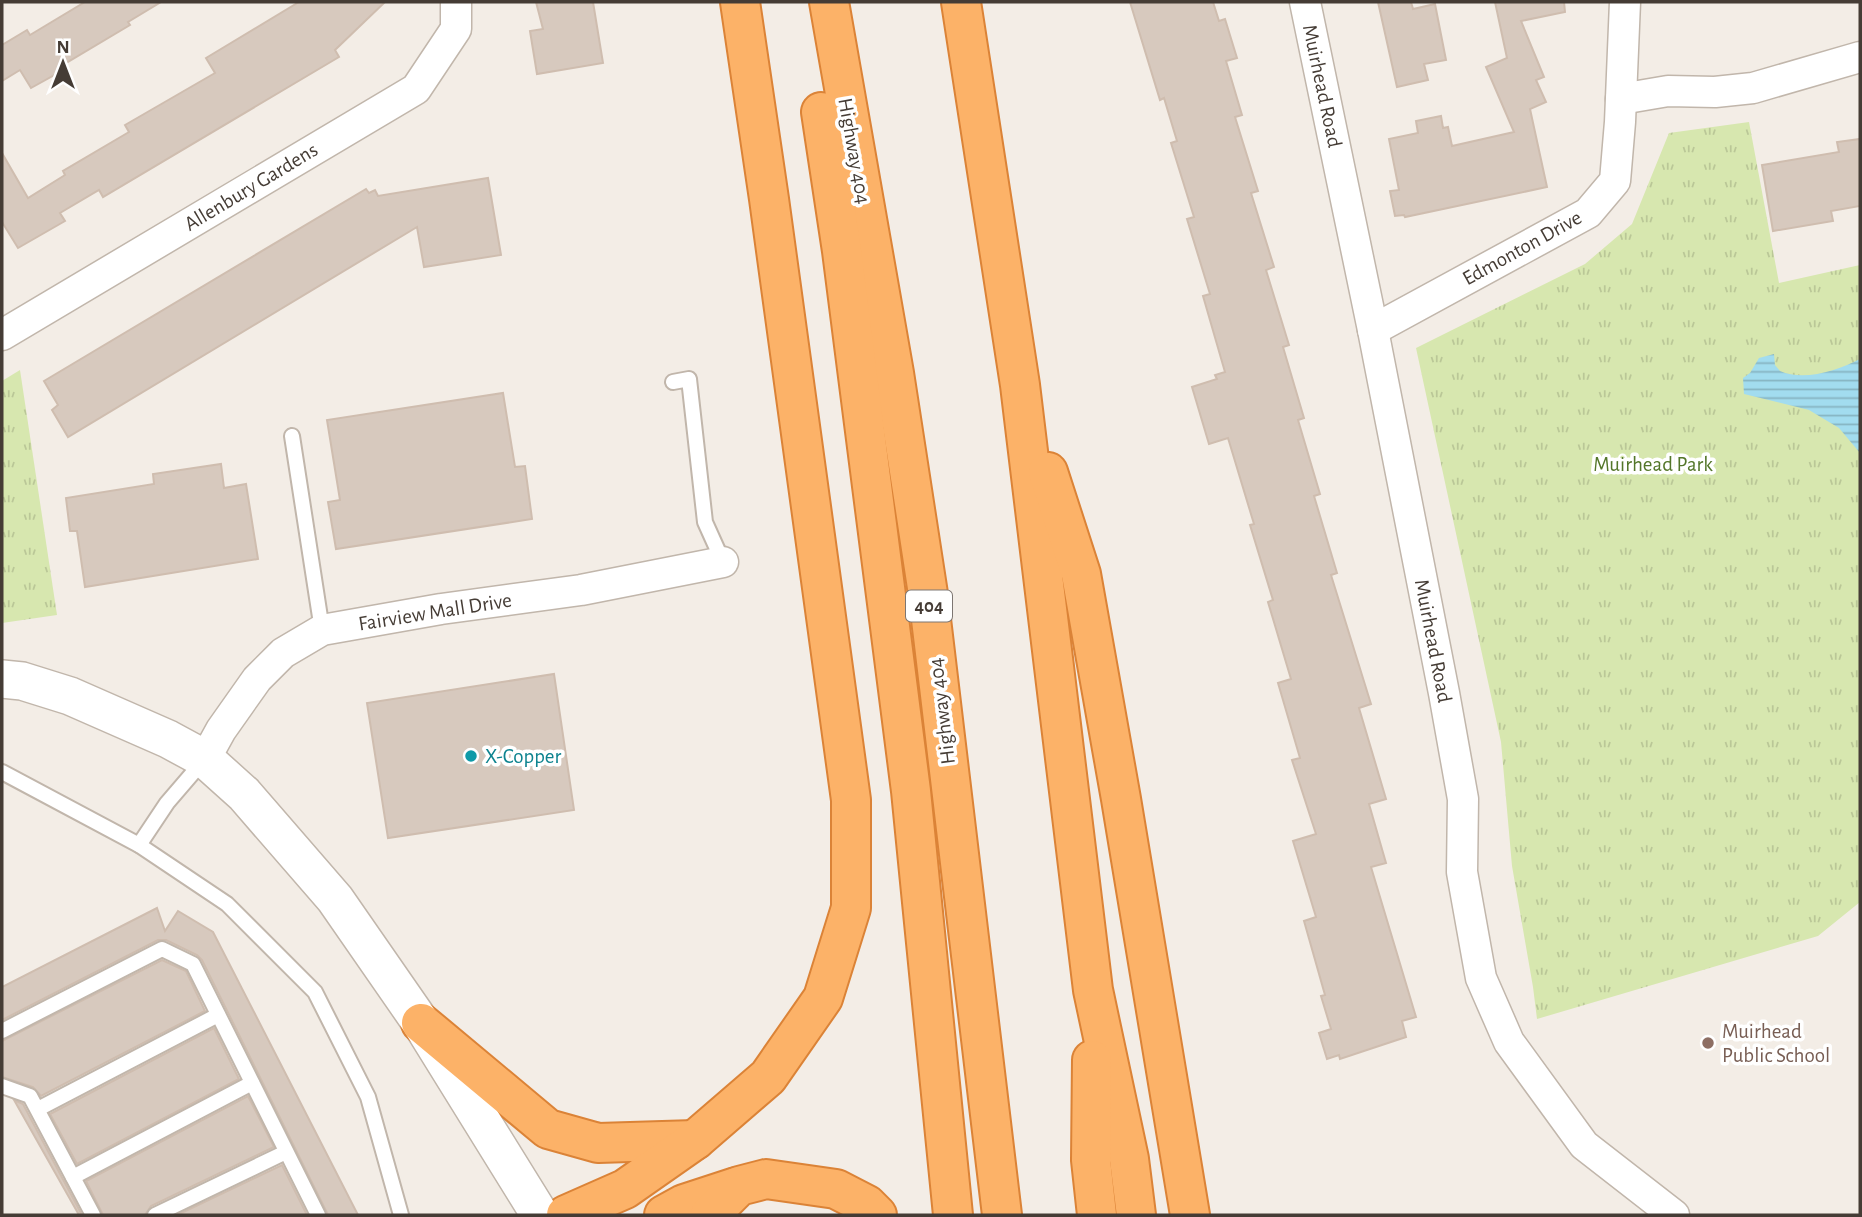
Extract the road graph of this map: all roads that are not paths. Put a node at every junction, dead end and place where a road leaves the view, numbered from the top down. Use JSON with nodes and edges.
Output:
{"nodes":[{"id":1,"x":456,"y":2,"type":"edge"},
{"id":2,"x":740,"y":2,"type":"edge"},
{"id":3,"x":829,"y":2,"type":"edge"},
{"id":4,"x":961,"y":2,"type":"edge"},
{"id":5,"x":1305,"y":2,"type":"edge"},
{"id":6,"x":1625,"y":2,"type":"edge"},
{"id":7,"x":1860,"y":57,"type":"edge"},
{"id":8,"x":1621,"y":99,"type":"junction"},
{"id":9,"x":1373,"y":330,"type":"junction"},
{"id":10,"x":2,"y":335,"type":"edge"},
{"id":11,"x":673,"y":382,"type":"dead end"},
{"id":12,"x":1020,"y":386,"type":"junction"},
{"id":13,"x":292,"y":436,"type":"dead end"},
{"id":14,"x":723,"y":562,"type":"joint"},
{"id":15,"x":322,"y":630,"type":"junction"},
{"id":16,"x":2,"y":679,"type":"edge"},
{"id":17,"x":205,"y":758,"type":"junction"},
{"id":18,"x":2,"y":772,"type":"edge"},
{"id":19,"x":139,"y":845,"type":"junction"},
{"id":20,"x":1093,"y":990,"type":"junction"},
{"id":21,"x":218,"y":1015,"type":"junction"},
{"id":22,"x":421,"y":1023,"type":"junction"},
{"id":23,"x":2,"y":1031,"type":"edge"},
{"id":24,"x":252,"y":1083,"type":"junction"},
{"id":25,"x":2,"y":1086,"type":"edge"},
{"id":26,"x":38,"y":1109,"type":"junction"},
{"id":27,"x":695,"y":1140,"type":"junction"},
{"id":28,"x":286,"y":1152,"type":"junction"},
{"id":29,"x":73,"y":1177,"type":"junction"},
{"id":30,"x":738,"y":1186,"type":"junction"},
{"id":31,"x":93,"y":1215,"type":"edge"},
{"id":32,"x":155,"y":1215,"type":"edge"},
{"id":33,"x":318,"y":1215,"type":"edge"},
{"id":34,"x":401,"y":1215,"type":"edge"},
{"id":35,"x":540,"y":1215,"type":"edge"},
{"id":36,"x":566,"y":1215,"type":"edge"},
{"id":37,"x":664,"y":1215,"type":"edge"},
{"id":38,"x":710,"y":1215,"type":"edge"},
{"id":39,"x":877,"y":1215,"type":"edge"},
{"id":40,"x":953,"y":1215,"type":"edge"},
{"id":41,"x":1002,"y":1215,"type":"edge"},
{"id":42,"x":1097,"y":1215,"type":"edge"},
{"id":43,"x":1136,"y":1215,"type":"edge"},
{"id":44,"x":1190,"y":1215,"type":"edge"},
{"id":45,"x":1674,"y":1215,"type":"edge"}],
"edges":[{"from":1,"to":10,"type":"street","name":"Allenbury Gardens"},
{"from":2,"to":27,"type":"highway"},
{"from":3,"to":40,"type":"highway"},
{"from":3,"to":41,"type":"highway","name":"Highway 404","number":"404"},
{"from":4,"to":12,"type":"highway"},
{"from":5,"to":9,"type":"street","name":"Muirhead Road"},
{"from":6,"to":8,"type":"street","name":"Edmonton Drive"},
{"from":7,"to":8,"type":"street"},
{"from":8,"to":9,"type":"street","name":"Edmonton Drive"},
{"from":9,"to":45,"type":"street","name":"Muirhead Road"},
{"from":11,"to":14,"type":"lane"},
{"from":12,"to":20,"type":"highway"},
{"from":12,"to":44,"type":"highway"},
{"from":13,"to":15,"type":"lane"},
{"from":14,"to":15,"type":"street","name":"Fairview Mall Drive"},
{"from":15,"to":17,"type":"street","name":"Fairview Mall Drive"},
{"from":16,"to":17,"type":"street"},
{"from":17,"to":19,"type":"lane"},
{"from":17,"to":22,"type":"street"},
{"from":18,"to":19,"type":"lane"},
{"from":19,"to":34,"type":"lane"},
{"from":20,"to":42,"type":"highway"},
{"from":20,"to":43,"type":"highway"},
{"from":21,"to":23,"type":"lane"},
{"from":21,"to":24,"type":"lane"},
{"from":21,"to":26,"type":"lane"},
{"from":22,"to":27,"type":"highway"},
{"from":22,"to":35,"type":"street"},
{"from":24,"to":28,"type":"lane"},
{"from":24,"to":29,"type":"lane"},
{"from":25,"to":26,"type":"lane"},
{"from":26,"to":29,"type":"lane"},
{"from":27,"to":36,"type":"highway"},
{"from":28,"to":32,"type":"lane"},
{"from":28,"to":33,"type":"lane"},
{"from":29,"to":31,"type":"lane"},
{"from":30,"to":37,"type":"highway"},
{"from":30,"to":38,"type":"highway"},
{"from":30,"to":39,"type":"highway"}]}
